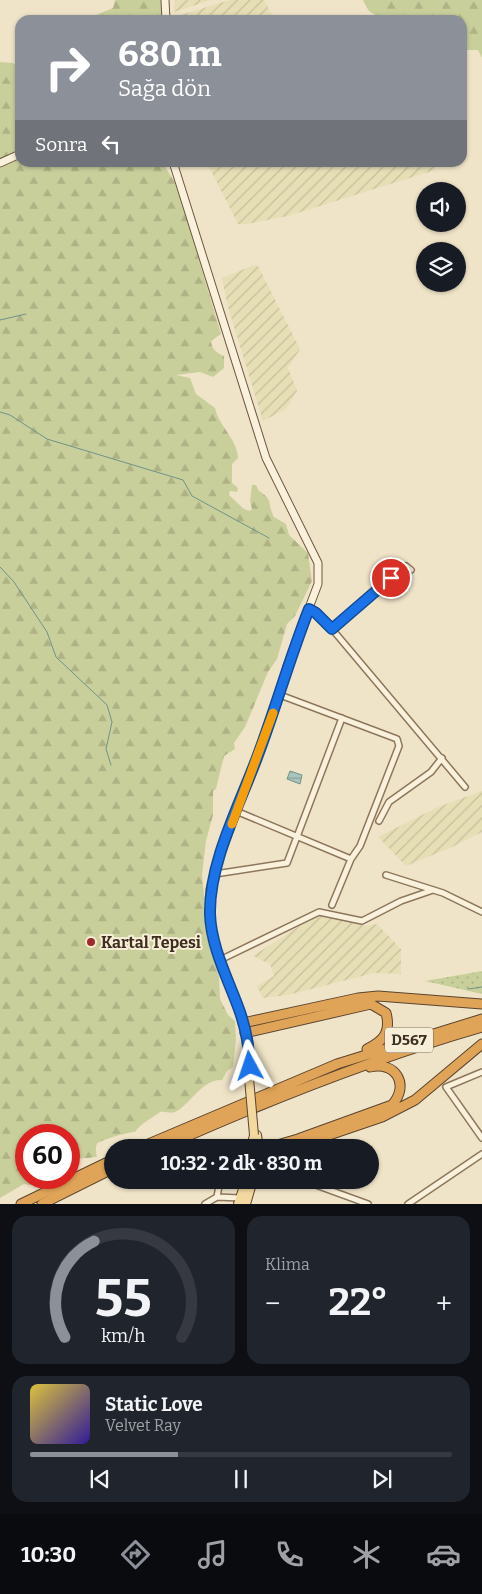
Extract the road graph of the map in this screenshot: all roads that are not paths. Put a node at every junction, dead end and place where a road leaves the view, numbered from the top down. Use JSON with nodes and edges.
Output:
{"nodes":[{"id":1,"x":165,"y":0,"type":"edge"},
{"id":2,"x":166,"y":15,"type":"edge"},
{"id":3,"x":15,"y":156,"type":"edge"},
{"id":4,"x":0,"y":163,"type":"edge"},
{"id":5,"x":175,"y":167,"type":"edge"},
{"id":6,"x":411,"y":570,"type":"dead end"},
{"id":7,"x":309,"y":609,"type":"junction"},
{"id":8,"x":332,"y":629,"type":"junction"},
{"id":9,"x":280,"y":695,"type":"junction"},
{"id":10,"x":342,"y":718,"type":"junction"},
{"id":11,"x":442,"y":758,"type":"junction"},
{"id":12,"x":465,"y":787,"type":"dead end"},
{"id":13,"x":236,"y":811,"type":"junction"},
{"id":14,"x":379,"y":821,"type":"dead end"},
{"id":15,"x":297,"y":836,"type":"junction"},
{"id":16,"x":351,"y":859,"type":"junction"},
{"id":17,"x":215,"y":874,"type":"junction"},
{"id":18,"x":386,"y":875,"type":"dead end"},
{"id":19,"x":433,"y":890,"type":"junction"},
{"id":20,"x":332,"y":905,"type":"dead end"},
{"id":21,"x":482,"y":912,"type":"edge"},
{"id":22,"x":220,"y":960,"type":"junction"},
{"id":23,"x":482,"y":1004,"type":"edge"},
{"id":24,"x":482,"y":1019,"type":"edge"},
{"id":25,"x":243,"y":1023,"type":"junction"},
{"id":26,"x":482,"y":1027,"type":"edge"},
{"id":27,"x":245,"y":1033,"type":"junction"},
{"id":28,"x":482,"y":1044,"type":"edge"},
{"id":29,"x":339,"y":1068,"type":"junction"},
{"id":30,"x":482,"y":1072,"type":"edge"},
{"id":31,"x":255,"y":1135,"type":"junction"},
{"id":32,"x":482,"y":1138,"type":"edge"},
{"id":33,"x":162,"y":1139,"type":"edge"},
{"id":34,"x":182,"y":1139,"type":"edge"},
{"id":35,"x":254,"y":1139,"type":"edge"},
{"id":36,"x":256,"y":1139,"type":"edge"},
{"id":37,"x":298,"y":1139,"type":"edge"},
{"id":38,"x":317,"y":1139,"type":"edge"},
{"id":39,"x":482,"y":1154,"type":"edge"},
{"id":40,"x":104,"y":1164,"type":"edge"},
{"id":41,"x":104,"y":1173,"type":"edge"},
{"id":42,"x":218,"y":1189,"type":"edge"},
{"id":43,"x":244,"y":1189,"type":"edge"},
{"id":44,"x":248,"y":1189,"type":"edge"},
{"id":45,"x":327,"y":1189,"type":"edge"},
{"id":46,"x":217,"y":1196,"type":"junction"},
{"id":47,"x":241,"y":1202,"type":"edge"},
{"id":48,"x":21,"y":1204,"type":"edge"},
{"id":49,"x":42,"y":1204,"type":"edge"},
{"id":50,"x":205,"y":1204,"type":"edge"},
{"id":51,"x":368,"y":1204,"type":"edge"},
{"id":52,"x":408,"y":1204,"type":"edge"}],
"edges":[{"from":1,"to":2,"type":"street"},
{"from":3,"to":4,"type":"street"},
{"from":5,"to":7,"type":"street"},
{"from":6,"to":8,"type":"street"},
{"from":7,"to":8,"type":"street"},
{"from":7,"to":9,"type":"street"},
{"from":8,"to":11,"type":"street"},
{"from":9,"to":10,"type":"street"},
{"from":9,"to":13,"type":"street"},
{"from":10,"to":15,"type":"street"},
{"from":10,"to":16,"type":"street"},
{"from":11,"to":12,"type":"street"},
{"from":11,"to":14,"type":"street"},
{"from":13,"to":15,"type":"street"},
{"from":13,"to":17,"type":"street"},
{"from":15,"to":16,"type":"street"},
{"from":15,"to":17,"type":"street"},
{"from":16,"to":20,"type":"street"},
{"from":17,"to":22,"type":"street"},
{"from":18,"to":19,"type":"street"},
{"from":19,"to":21,"type":"street"},
{"from":19,"to":22,"type":"street"},
{"from":22,"to":25,"type":"street"},
{"from":23,"to":25,"type":"highway"},
{"from":24,"to":29,"type":"highway","number":"D567"},
{"from":25,"to":27,"type":"main road"},
{"from":26,"to":29,"type":"highway","number":"D567"},
{"from":27,"to":29,"type":"highway"},
{"from":27,"to":31,"type":"main road","bridge":true},
{"from":28,"to":38,"type":"highway"},
{"from":29,"to":33,"type":"highway","number":"D567"},
{"from":29,"to":34,"type":"highway","number":"D567"},
{"from":29,"to":37,"type":"highway"},
{"from":30,"to":32,"type":"street"},
{"from":31,"to":35,"type":"main road"},
{"from":31,"to":36,"type":"main road"},
{"from":39,"to":52,"type":"street"},
{"from":40,"to":48,"type":"highway"},
{"from":41,"to":49,"type":"highway"},
{"from":42,"to":46,"type":"street"},
{"from":43,"to":47,"type":"main road"},
{"from":44,"to":47,"type":"main road"},
{"from":45,"to":51,"type":"street"},
{"from":46,"to":47,"type":"street"},
{"from":46,"to":50,"type":"street"}]}
